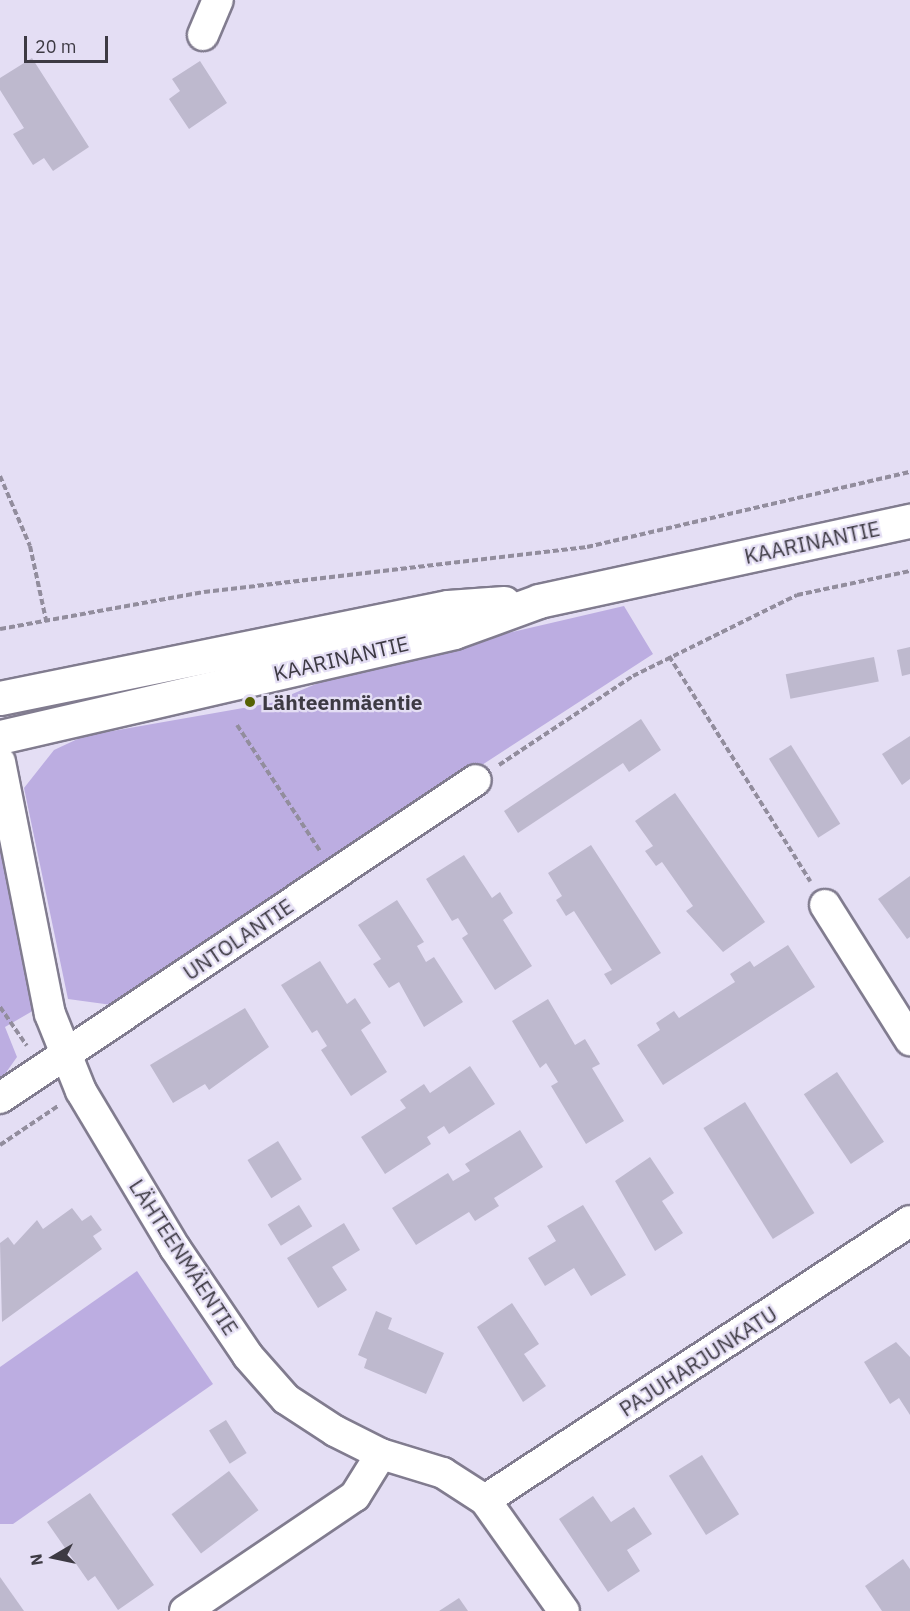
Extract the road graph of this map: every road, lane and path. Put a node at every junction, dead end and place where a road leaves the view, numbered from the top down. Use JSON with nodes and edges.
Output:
{"nodes":[{"id":1,"x":218,"y":0,"type":"edge"},
{"id":2,"x":203,"y":35,"type":"dead end"},
{"id":3,"x":910,"y":472,"type":"edge"},
{"id":4,"x":0,"y":476,"type":"edge"},
{"id":5,"x":910,"y":520,"type":"edge"},
{"id":6,"x":910,"y":571,"type":"edge"},
{"id":7,"x":539,"y":601,"type":"junction"},
{"id":8,"x":46,"y":620,"type":"junction"},
{"id":9,"x":0,"y":629,"type":"edge"},
{"id":10,"x":669,"y":656,"type":"junction"},
{"id":11,"x":0,"y":698,"type":"edge"},
{"id":12,"x":237,"y":725,"type":"dead end"},
{"id":13,"x":0,"y":737,"type":"edge"},
{"id":14,"x":0,"y":762,"type":"edge"},
{"id":15,"x":476,"y":780,"type":"joint"},
{"id":16,"x":335,"y":874,"type":"junction"},
{"id":17,"x":825,"y":904,"type":"joint"},
{"id":18,"x":910,"y":1040,"type":"edge"},
{"id":19,"x":66,"y":1053,"type":"junction"},
{"id":20,"x":81,"y":1091,"type":"junction"},
{"id":21,"x":0,"y":1098,"type":"edge"},
{"id":22,"x":0,"y":1145,"type":"edge"},
{"id":23,"x":910,"y":1221,"type":"edge"},
{"id":24,"x":381,"y":1454,"type":"junction"},
{"id":25,"x":485,"y":1500,"type":"junction"},
{"id":26,"x":185,"y":1611,"type":"edge"},
{"id":27,"x":564,"y":1611,"type":"edge"}],
"edges":[{"from":1,"to":2,"type":"street"},
{"from":3,"to":8,"type":"path"},
{"from":4,"to":8,"type":"path"},
{"from":5,"to":7,"type":"main road","name":"KAARINANTIE"},
{"from":6,"to":10,"type":"path"},
{"from":7,"to":11,"type":"main road","name":"KAARINANTIE"},
{"from":7,"to":13,"type":"main road","name":"KAARINANTIE"},
{"from":8,"to":9,"type":"path"},
{"from":10,"to":15,"type":"path"},
{"from":10,"to":17,"type":"path"},
{"from":12,"to":16,"type":"path"},
{"from":14,"to":19,"type":"street","name":"LÄHTEENMÄENTIE"},
{"from":15,"to":16,"type":"street","name":"UNTOLANTIE"},
{"from":16,"to":19,"type":"street","name":"UNTOLANTIE"},
{"from":17,"to":18,"type":"street"},
{"from":19,"to":20,"type":"street","name":"LÄHTEENMÄENTIE"},
{"from":19,"to":21,"type":"street","name":"UNTOLANTIE"},
{"from":20,"to":22,"type":"path"},
{"from":20,"to":24,"type":"street","name":"LÄHTEENMÄENTIE"},
{"from":23,"to":25,"type":"street","name":"PAJUHARJUNKATU"},
{"from":24,"to":25,"type":"street","name":"LÄHTEENMÄENTIE"},
{"from":24,"to":26,"type":"street"},
{"from":25,"to":27,"type":"street","name":"LÄHTEENMÄENTIE"}]}
